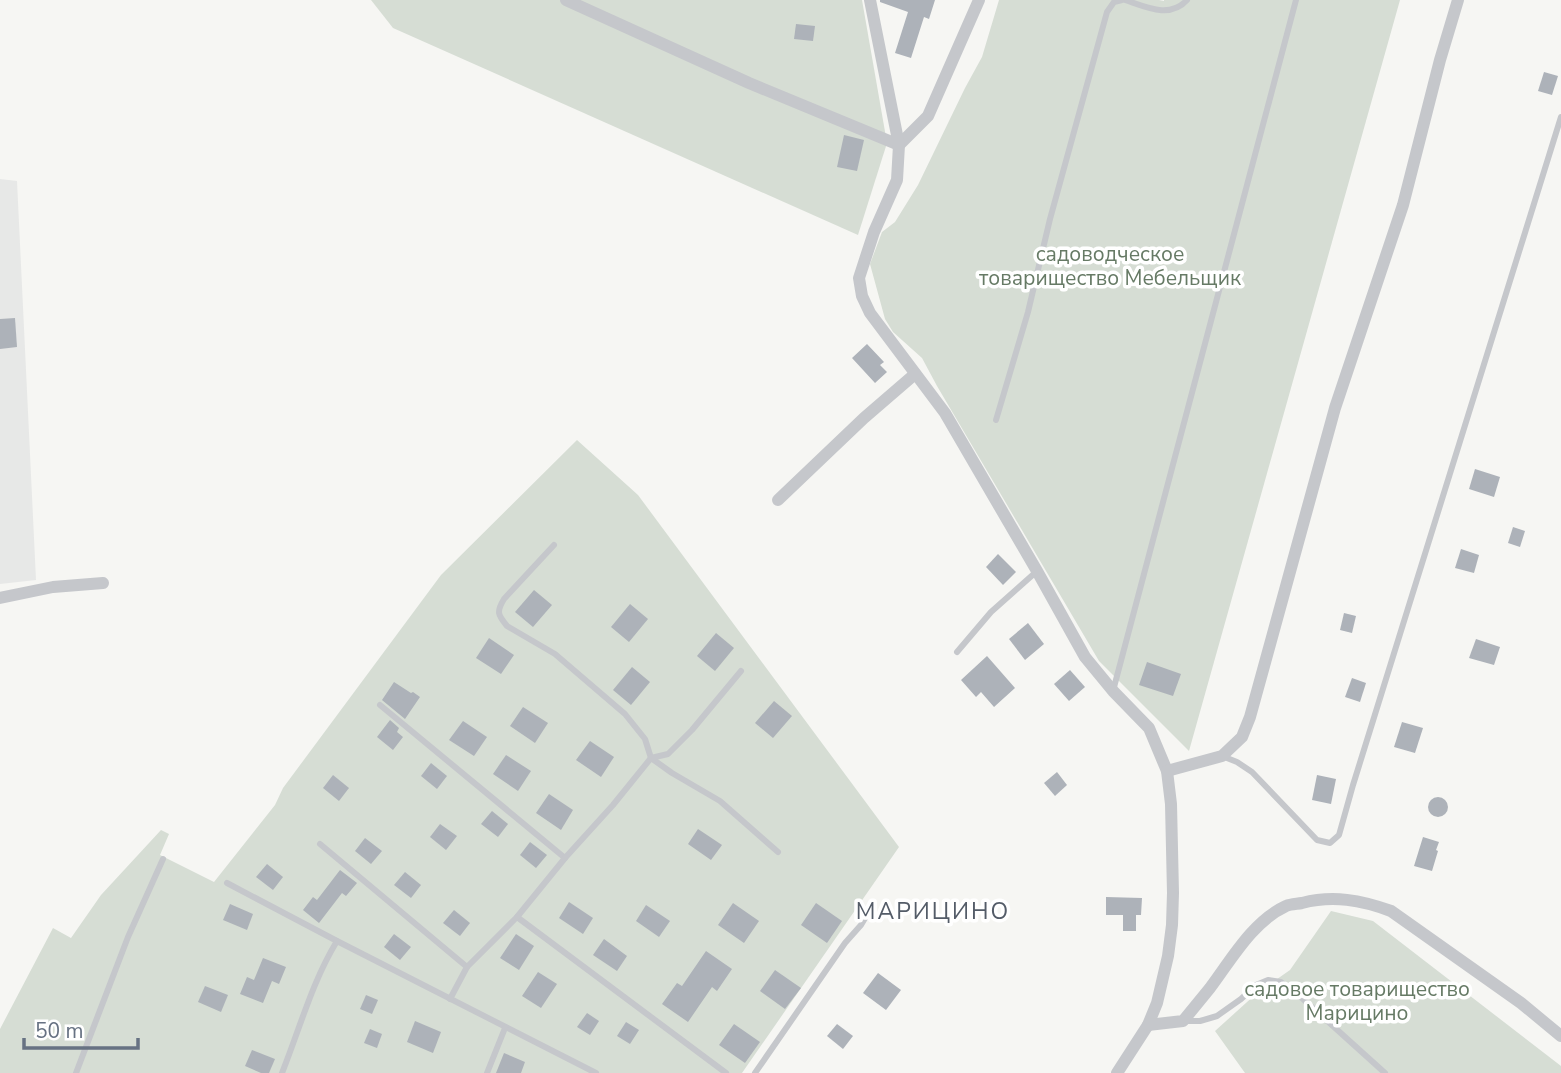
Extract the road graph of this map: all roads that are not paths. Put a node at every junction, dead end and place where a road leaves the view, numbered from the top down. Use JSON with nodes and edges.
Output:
{"nodes":[{"id":1,"x":566,"y":0,"type":"edge"},
{"id":2,"x":870,"y":0,"type":"edge"},
{"id":3,"x":979,"y":0,"type":"edge"},
{"id":4,"x":1124,"y":0,"type":"edge"},
{"id":5,"x":1187,"y":0,"type":"edge"},
{"id":6,"x":1296,"y":0,"type":"edge"},
{"id":7,"x":1458,"y":0,"type":"edge"},
{"id":8,"x":1561,"y":117,"type":"edge"},
{"id":9,"x":899,"y":145,"type":"junction"},
{"id":10,"x":915,"y":374,"type":"junction"},
{"id":11,"x":996,"y":420,"type":"dead end"},
{"id":12,"x":778,"y":500,"type":"dead end"},
{"id":13,"x":554,"y":545,"type":"dead end"},
{"id":14,"x":1037,"y":571,"type":"junction"},
{"id":15,"x":103,"y":583,"type":"dead end"},
{"id":16,"x":0,"y":598,"type":"edge"},
{"id":17,"x":957,"y":652,"type":"dead end"},
{"id":18,"x":741,"y":671,"type":"dead end"},
{"id":19,"x":1113,"y":691,"type":"junction"},
{"id":20,"x":380,"y":705,"type":"dead end"},
{"id":21,"x":1222,"y":756,"type":"junction"},
{"id":22,"x":651,"y":758,"type":"junction"},
{"id":23,"x":1167,"y":771,"type":"junction"},
{"id":24,"x":320,"y":844,"type":"dead end"},
{"id":25,"x":778,"y":852,"type":"dead end"},
{"id":26,"x":163,"y":859,"type":"dead end"},
{"id":27,"x":565,"y":859,"type":"junction"},
{"id":28,"x":227,"y":883,"type":"dead end"},
{"id":29,"x":871,"y":908,"type":"dead end"},
{"id":30,"x":517,"y":917,"type":"junction"},
{"id":31,"x":337,"y":941,"type":"junction"},
{"id":32,"x":467,"y":967,"type":"junction"},
{"id":33,"x":450,"y":999,"type":"junction"},
{"id":34,"x":1183,"y":1021,"type":"junction"},
{"id":35,"x":1148,"y":1025,"type":"junction"},
{"id":36,"x":505,"y":1028,"type":"junction"},
{"id":37,"x":1561,"y":1036,"type":"edge"},
{"id":38,"x":76,"y":1073,"type":"edge"},
{"id":39,"x":282,"y":1073,"type":"edge"},
{"id":40,"x":488,"y":1073,"type":"edge"},
{"id":41,"x":596,"y":1073,"type":"edge"},
{"id":42,"x":726,"y":1073,"type":"edge"},
{"id":43,"x":755,"y":1073,"type":"edge"},
{"id":44,"x":1117,"y":1073,"type":"edge"},
{"id":45,"x":1385,"y":1073,"type":"edge"}],
"edges":[{"from":1,"to":9,"type":"street"},
{"from":2,"to":9,"type":"street"},
{"from":3,"to":9,"type":"street"},
{"from":4,"to":5,"type":"lane"},
{"from":4,"to":11,"type":"lane"},
{"from":6,"to":19,"type":"lane"},
{"from":7,"to":21,"type":"street"},
{"from":8,"to":21,"type":"lane"},
{"from":9,"to":10,"type":"street"},
{"from":10,"to":12,"type":"street"},
{"from":10,"to":14,"type":"street"},
{"from":13,"to":22,"type":"lane"},
{"from":14,"to":17,"type":"lane"},
{"from":14,"to":19,"type":"street"},
{"from":15,"to":16,"type":"street"},
{"from":18,"to":22,"type":"lane"},
{"from":19,"to":23,"type":"street"},
{"from":20,"to":27,"type":"lane"},
{"from":21,"to":23,"type":"street"},
{"from":22,"to":25,"type":"lane"},
{"from":22,"to":27,"type":"lane"},
{"from":23,"to":35,"type":"street"},
{"from":24,"to":32,"type":"lane"},
{"from":26,"to":38,"type":"lane"},
{"from":27,"to":30,"type":"lane"},
{"from":28,"to":31,"type":"lane"},
{"from":29,"to":43,"type":"lane"},
{"from":30,"to":32,"type":"lane"},
{"from":30,"to":42,"type":"lane"},
{"from":31,"to":33,"type":"lane"},
{"from":31,"to":39,"type":"lane"},
{"from":32,"to":33,"type":"lane"},
{"from":33,"to":36,"type":"lane"},
{"from":34,"to":35,"type":"street"},
{"from":34,"to":37,"type":"street"},
{"from":34,"to":45,"type":"lane"},
{"from":35,"to":44,"type":"street"},
{"from":36,"to":40,"type":"lane"},
{"from":36,"to":41,"type":"lane"}]}
